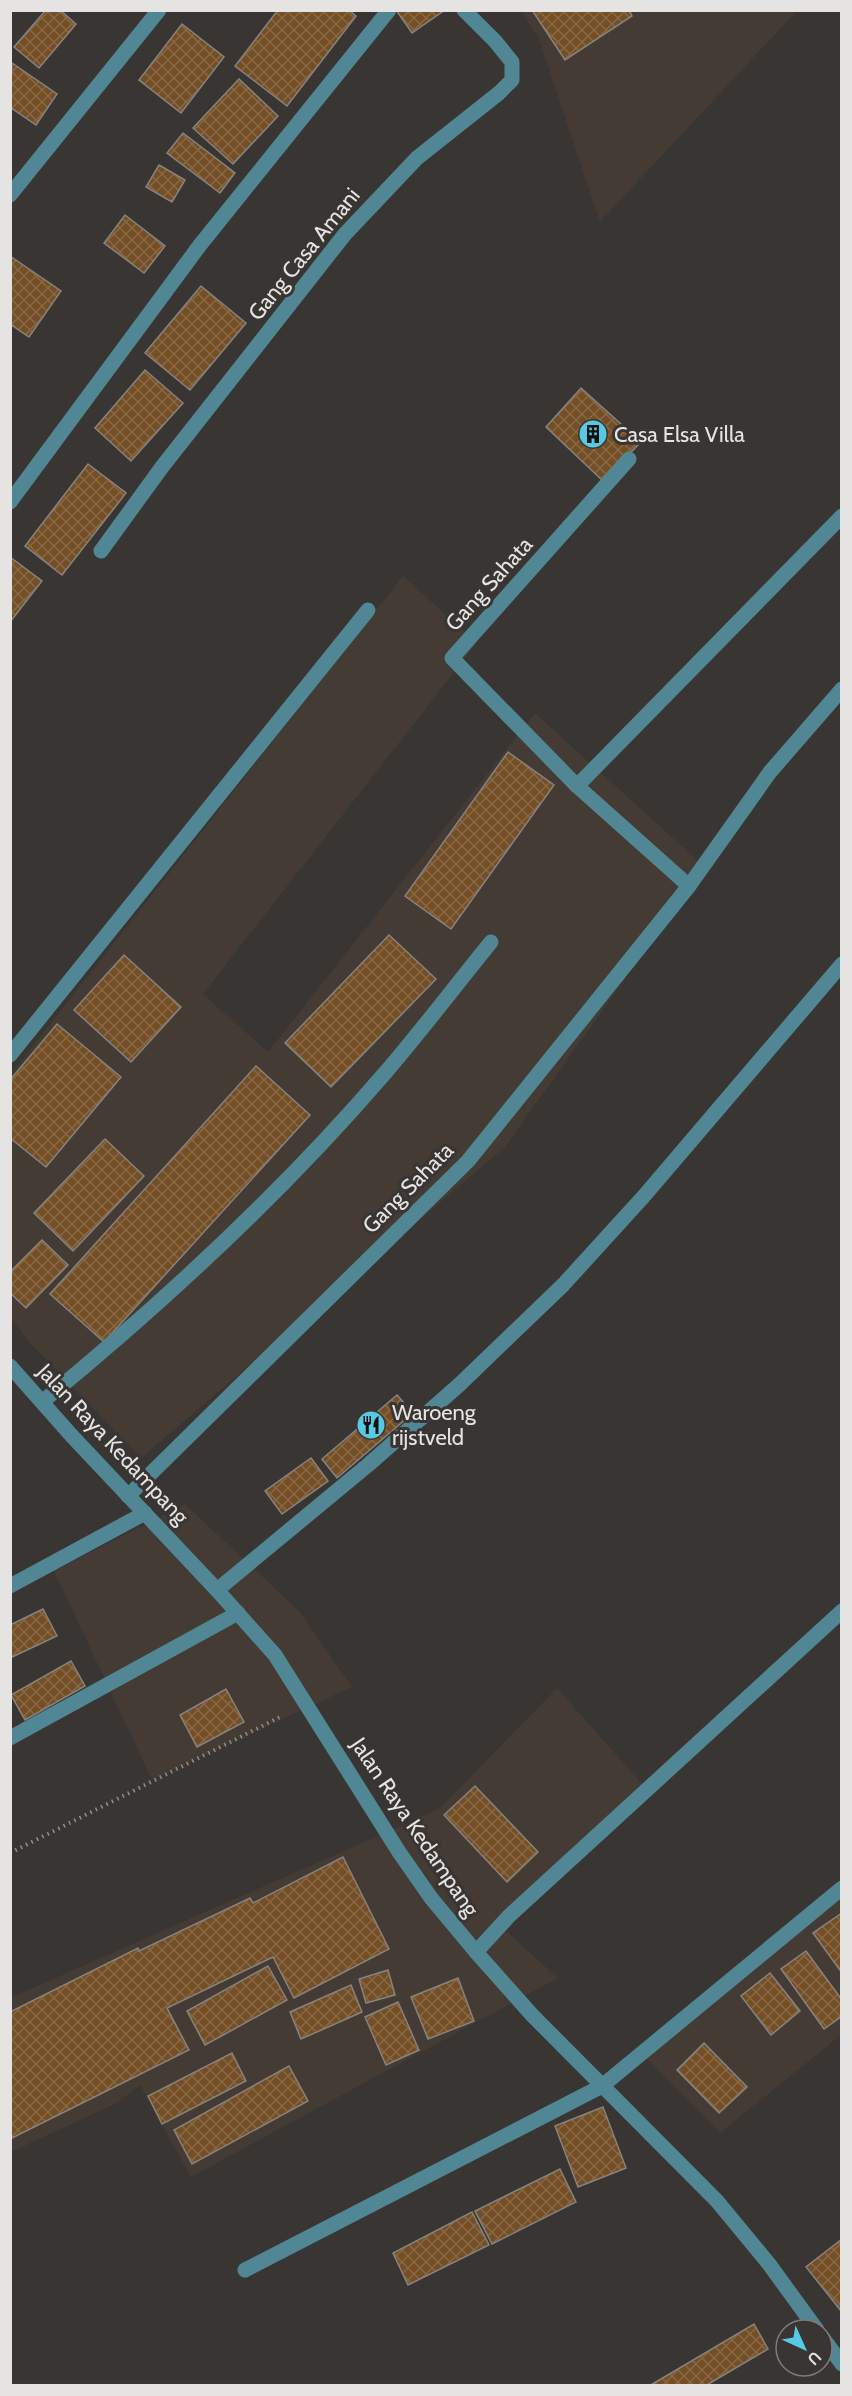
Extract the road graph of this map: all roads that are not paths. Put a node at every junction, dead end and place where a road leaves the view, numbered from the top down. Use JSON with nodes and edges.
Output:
{"nodes":[{"id":1,"x":159,"y":10,"type":"edge"},
{"id":2,"x":389,"y":10,"type":"edge"},
{"id":3,"x":464,"y":10,"type":"edge"},
{"id":4,"x":10,"y":195,"type":"edge"},
{"id":5,"x":629,"y":459,"type":"dead end"},
{"id":6,"x":10,"y":502,"type":"edge"},
{"id":7,"x":842,"y":516,"type":"edge"},
{"id":8,"x":101,"y":550,"type":"dead end"},
{"id":9,"x":368,"y":610,"type":"dead end"},
{"id":10,"x":842,"y":689,"type":"edge"},
{"id":11,"x":577,"y":786,"type":"junction"},
{"id":12,"x":689,"y":886,"type":"junction"},
{"id":13,"x":491,"y":942,"type":"dead end"},
{"id":14,"x":842,"y":964,"type":"edge"},
{"id":15,"x":10,"y":1055,"type":"edge"},
{"id":16,"x":10,"y":1366,"type":"edge"},
{"id":17,"x":42,"y":1402,"type":"junction"},
{"id":18,"x":128,"y":1496,"type":"junction"},
{"id":19,"x":145,"y":1513,"type":"junction"},
{"id":20,"x":10,"y":1586,"type":"edge"},
{"id":21,"x":217,"y":1590,"type":"junction"},
{"id":22,"x":842,"y":1611,"type":"edge"},
{"id":23,"x":238,"y":1613,"type":"junction"},
{"id":24,"x":10,"y":1738,"type":"edge"},
{"id":25,"x":842,"y":1888,"type":"edge"},
{"id":26,"x":476,"y":1952,"type":"junction"},
{"id":27,"x":602,"y":2086,"type":"junction"},
{"id":28,"x":245,"y":2270,"type":"dead end"},
{"id":29,"x":808,"y":2318,"type":"edge"}],
"edges":[{"from":1,"to":4,"type":"street"},
{"from":2,"to":6,"type":"street"},
{"from":3,"to":8,"type":"street","name":"Gang Casa Amani"},
{"from":5,"to":11,"type":"street","name":"Gang Sahata"},
{"from":7,"to":11,"type":"street"},
{"from":9,"to":15,"type":"street"},
{"from":10,"to":12,"type":"street","name":"Gang Sahata"},
{"from":11,"to":12,"type":"street","name":"Gang Sahata"},
{"from":12,"to":18,"type":"street","name":"Gang Sahata"},
{"from":13,"to":17,"type":"street"},
{"from":14,"to":21,"type":"street"},
{"from":16,"to":17,"type":"street","name":"Jalan Raya Kedampang"},
{"from":17,"to":18,"type":"street","name":"Jalan Raya Kedampang"},
{"from":18,"to":19,"type":"street","name":"Jalan Raya Kedampang"},
{"from":19,"to":20,"type":"street"},
{"from":19,"to":21,"type":"street","name":"Jalan Raya Kedampang"},
{"from":21,"to":23,"type":"street","name":"Jalan Raya Kedampang"},
{"from":22,"to":26,"type":"street"},
{"from":23,"to":24,"type":"street"},
{"from":23,"to":26,"type":"street","name":"Jalan Raya Kedampang"},
{"from":25,"to":27,"type":"street"},
{"from":26,"to":27,"type":"street","name":"Jalan Raya Kedampang"},
{"from":27,"to":28,"type":"street"},
{"from":27,"to":29,"type":"street","name":"Jalan Raya Kedampang"}]}
